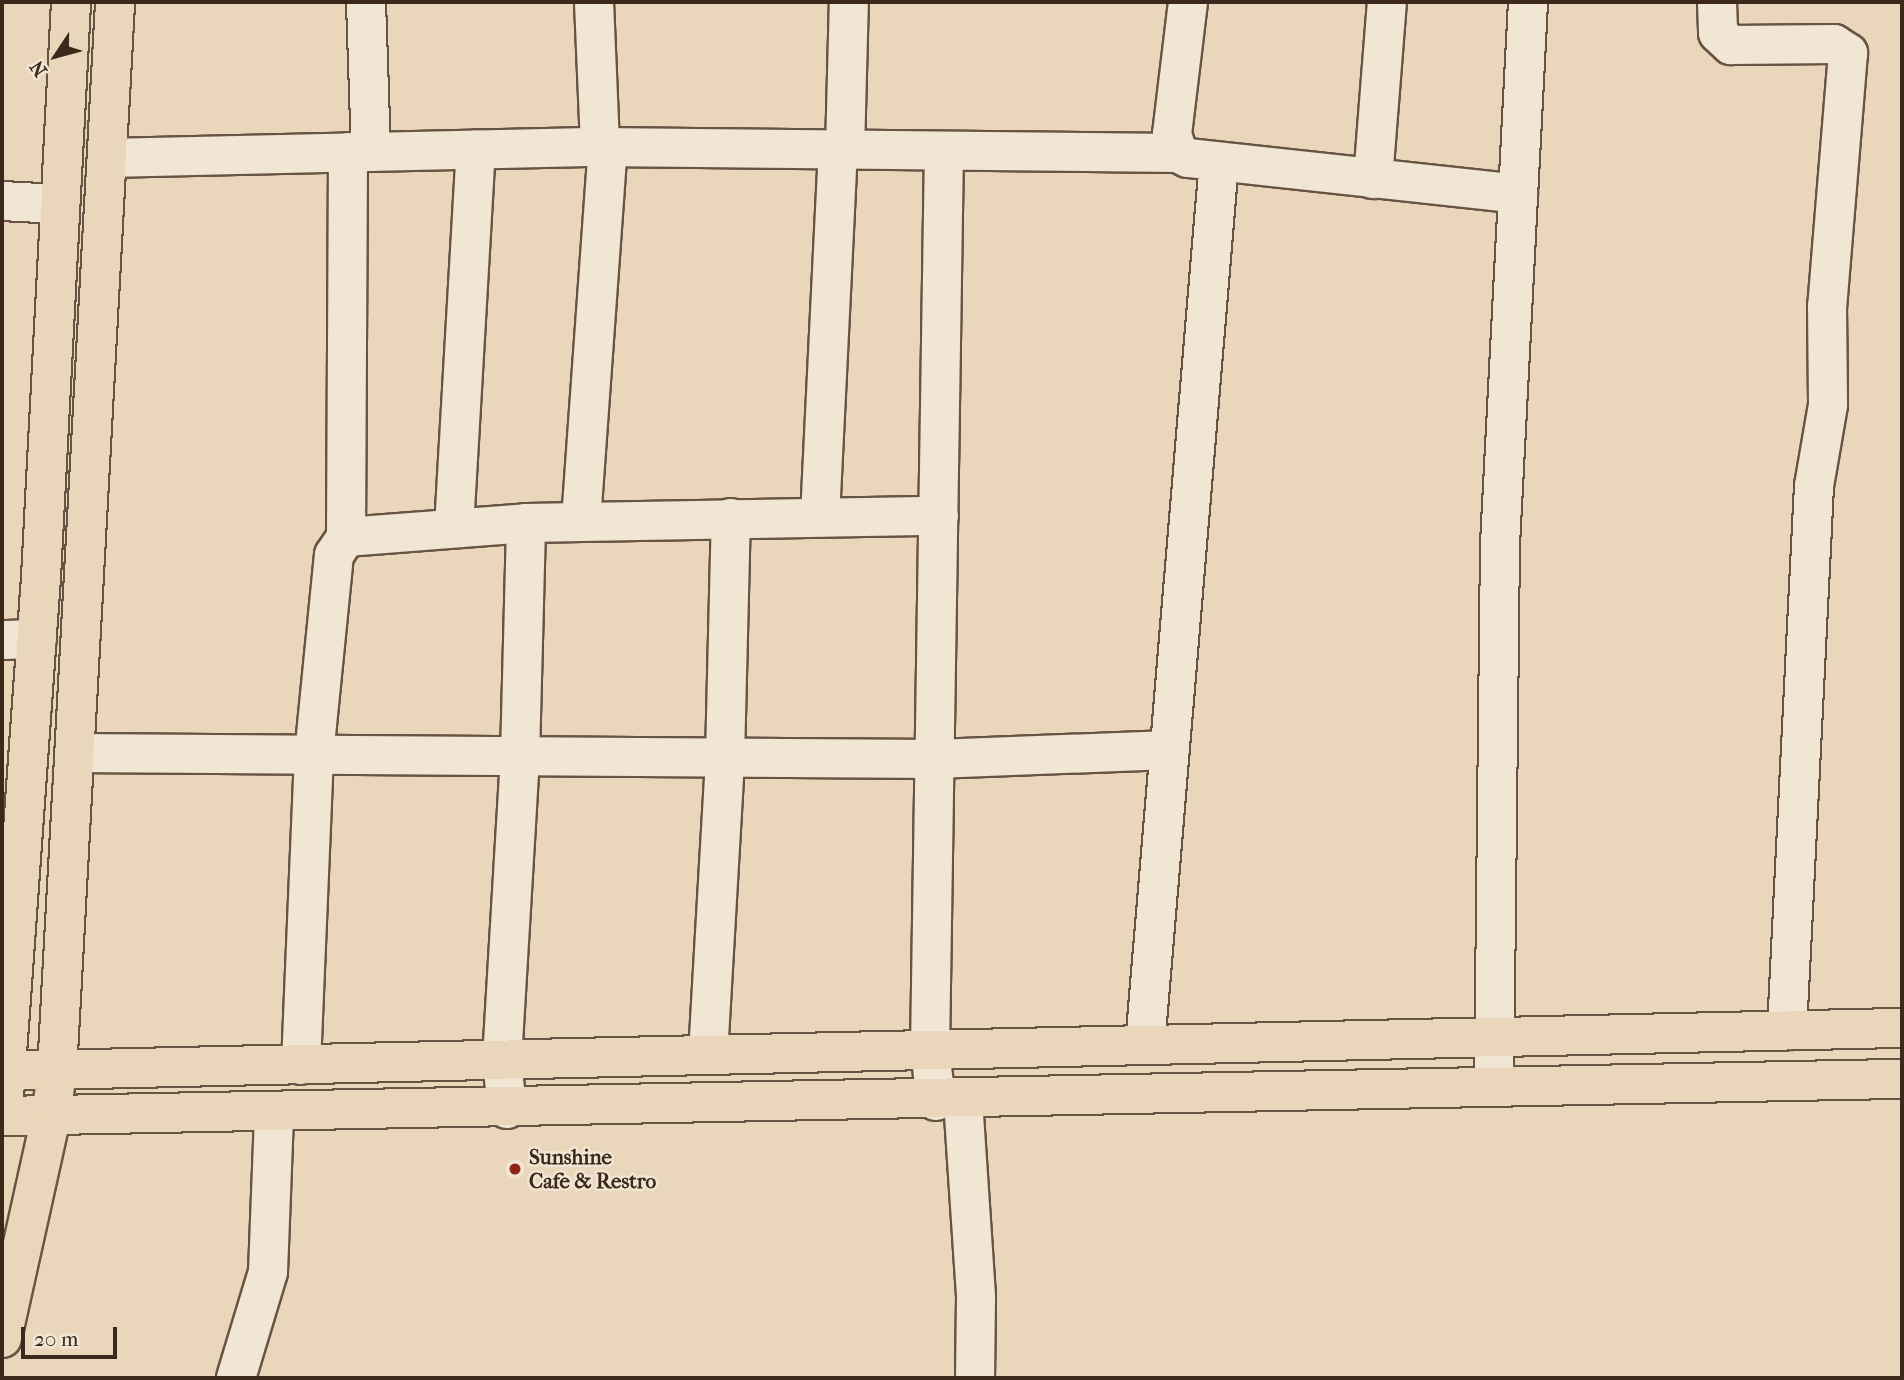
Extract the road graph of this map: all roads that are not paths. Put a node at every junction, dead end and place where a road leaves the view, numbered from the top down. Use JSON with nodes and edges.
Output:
{"nodes":[{"id":1,"x":71,"y":2,"type":"edge"},
{"id":2,"x":115,"y":2,"type":"edge"},
{"id":3,"x":366,"y":2,"type":"edge"},
{"id":4,"x":594,"y":2,"type":"edge"},
{"id":5,"x":849,"y":2,"type":"edge"},
{"id":6,"x":1188,"y":2,"type":"edge"},
{"id":7,"x":1387,"y":2,"type":"edge"},
{"id":8,"x":1528,"y":2,"type":"edge"},
{"id":9,"x":1717,"y":2,"type":"edge"},
{"id":10,"x":604,"y":147,"type":"junction"},
{"id":11,"x":476,"y":150,"type":"junction"},
{"id":12,"x":842,"y":150,"type":"junction"},
{"id":13,"x":944,"y":151,"type":"junction"},
{"id":14,"x":360,"y":152,"type":"junction"},
{"id":15,"x":1178,"y":153,"type":"junction"},
{"id":16,"x":107,"y":158,"type":"junction"},
{"id":17,"x":1219,"y":162,"type":"junction"},
{"id":18,"x":1373,"y":178,"type":"junction"},
{"id":19,"x":1518,"y":194,"type":"junction"},
{"id":20,"x":2,"y":201,"type":"edge"},
{"id":21,"x":60,"y":204,"type":"junction"},
{"id":22,"x":939,"y":516,"type":"junction"},
{"id":23,"x":820,"y":517,"type":"junction"},
{"id":24,"x":731,"y":518,"type":"junction"},
{"id":25,"x":580,"y":521,"type":"junction"},
{"id":26,"x":526,"y":523,"type":"junction"},
{"id":27,"x":454,"y":528,"type":"junction"},
{"id":28,"x":346,"y":537,"type":"junction"},
{"id":29,"x":19,"y":640,"type":"edge"},
{"id":30,"x":1170,"y":750,"type":"junction"},
{"id":31,"x":74,"y":753,"type":"junction"},
{"id":32,"x":314,"y":755,"type":"junction"},
{"id":33,"x":520,"y":756,"type":"junction"},
{"id":34,"x":725,"y":758,"type":"junction"},
{"id":35,"x":935,"y":760,"type":"junction"},
{"id":36,"x":1902,"y":1028,"type":"edge"},
{"id":37,"x":1787,"y":1030,"type":"junction"},
{"id":38,"x":1640,"y":1033,"type":"junction"},
{"id":39,"x":1495,"y":1036,"type":"junction"},
{"id":40,"x":1145,"y":1045,"type":"junction"},
{"id":41,"x":930,"y":1050,"type":"junction"},
{"id":42,"x":708,"y":1055,"type":"junction"},
{"id":43,"x":502,"y":1060,"type":"junction"},
{"id":44,"x":302,"y":1065,"type":"junction"},
{"id":45,"x":5,"y":1070,"type":"edge"},
{"id":46,"x":57,"y":1071,"type":"junction"},
{"id":47,"x":1902,"y":1079,"type":"edge"},
{"id":48,"x":1649,"y":1086,"type":"junction"},
{"id":49,"x":1494,"y":1087,"type":"junction"},
{"id":50,"x":950,"y":1101,"type":"junction"},
{"id":51,"x":2,"y":1108,"type":"edge"},
{"id":52,"x":507,"y":1109,"type":"junction"},
{"id":53,"x":274,"y":1113,"type":"junction"},
{"id":54,"x":2,"y":1116,"type":"edge"},
{"id":55,"x":51,"y":1117,"type":"junction"},
{"id":56,"x":2,"y":1338,"type":"edge"},
{"id":57,"x":236,"y":1378,"type":"edge"},
{"id":58,"x":975,"y":1378,"type":"edge"}],
"edges":[{"from":1,"to":21,"type":"main road"},
{"from":2,"to":16,"type":"main road"},
{"from":3,"to":14,"type":"street"},
{"from":4,"to":10,"type":"street"},
{"from":5,"to":12,"type":"street"},
{"from":6,"to":15,"type":"street"},
{"from":7,"to":18,"type":"street"},
{"from":8,"to":19,"type":"street"},
{"from":9,"to":37,"type":"street"},
{"from":10,"to":11,"type":"street"},
{"from":10,"to":12,"type":"street"},
{"from":10,"to":25,"type":"street"},
{"from":11,"to":14,"type":"street"},
{"from":11,"to":27,"type":"street"},
{"from":12,"to":13,"type":"street"},
{"from":12,"to":23,"type":"street"},
{"from":13,"to":15,"type":"street"},
{"from":13,"to":22,"type":"street"},
{"from":14,"to":16,"type":"street"},
{"from":14,"to":28,"type":"street"},
{"from":15,"to":17,"type":"street"},
{"from":16,"to":31,"type":"main road"},
{"from":17,"to":18,"type":"street"},
{"from":17,"to":30,"type":"street"},
{"from":18,"to":19,"type":"street"},
{"from":19,"to":39,"type":"street"},
{"from":20,"to":21,"type":"street"},
{"from":21,"to":29,"type":"main road"},
{"from":22,"to":23,"type":"street"},
{"from":22,"to":35,"type":"street"},
{"from":23,"to":24,"type":"street"},
{"from":24,"to":25,"type":"street"},
{"from":24,"to":34,"type":"street"},
{"from":25,"to":26,"type":"street"},
{"from":26,"to":27,"type":"street"},
{"from":26,"to":33,"type":"street"},
{"from":27,"to":28,"type":"street"},
{"from":28,"to":32,"type":"street"},
{"from":29,"to":45,"type":"main road"},
{"from":30,"to":35,"type":"street"},
{"from":30,"to":40,"type":"street"},
{"from":31,"to":32,"type":"street"},
{"from":31,"to":46,"type":"main road"},
{"from":32,"to":33,"type":"street"},
{"from":32,"to":44,"type":"street"},
{"from":33,"to":34,"type":"street"},
{"from":33,"to":43,"type":"street"},
{"from":34,"to":35,"type":"street"},
{"from":34,"to":42,"type":"street"},
{"from":35,"to":41,"type":"street"},
{"from":36,"to":37,"type":"main road"},
{"from":37,"to":38,"type":"main road"},
{"from":38,"to":39,"type":"main road"},
{"from":38,"to":48,"type":"main road"},
{"from":39,"to":40,"type":"main road"},
{"from":39,"to":49,"type":"street"},
{"from":40,"to":41,"type":"main road"},
{"from":41,"to":42,"type":"main road"},
{"from":41,"to":50,"type":"street"},
{"from":42,"to":43,"type":"main road"},
{"from":43,"to":44,"type":"main road"},
{"from":43,"to":52,"type":"street"},
{"from":44,"to":46,"type":"main road"},
{"from":45,"to":46,"type":"main road"},
{"from":45,"to":51,"type":"main road"},
{"from":46,"to":55,"type":"main road"},
{"from":47,"to":48,"type":"main road"},
{"from":48,"to":49,"type":"main road"},
{"from":49,"to":50,"type":"main road"},
{"from":50,"to":52,"type":"main road"},
{"from":50,"to":58,"type":"street"},
{"from":52,"to":53,"type":"main road"},
{"from":53,"to":55,"type":"main road"},
{"from":53,"to":57,"type":"street"},
{"from":54,"to":55,"type":"main road"},
{"from":55,"to":56,"type":"main road"}]}
